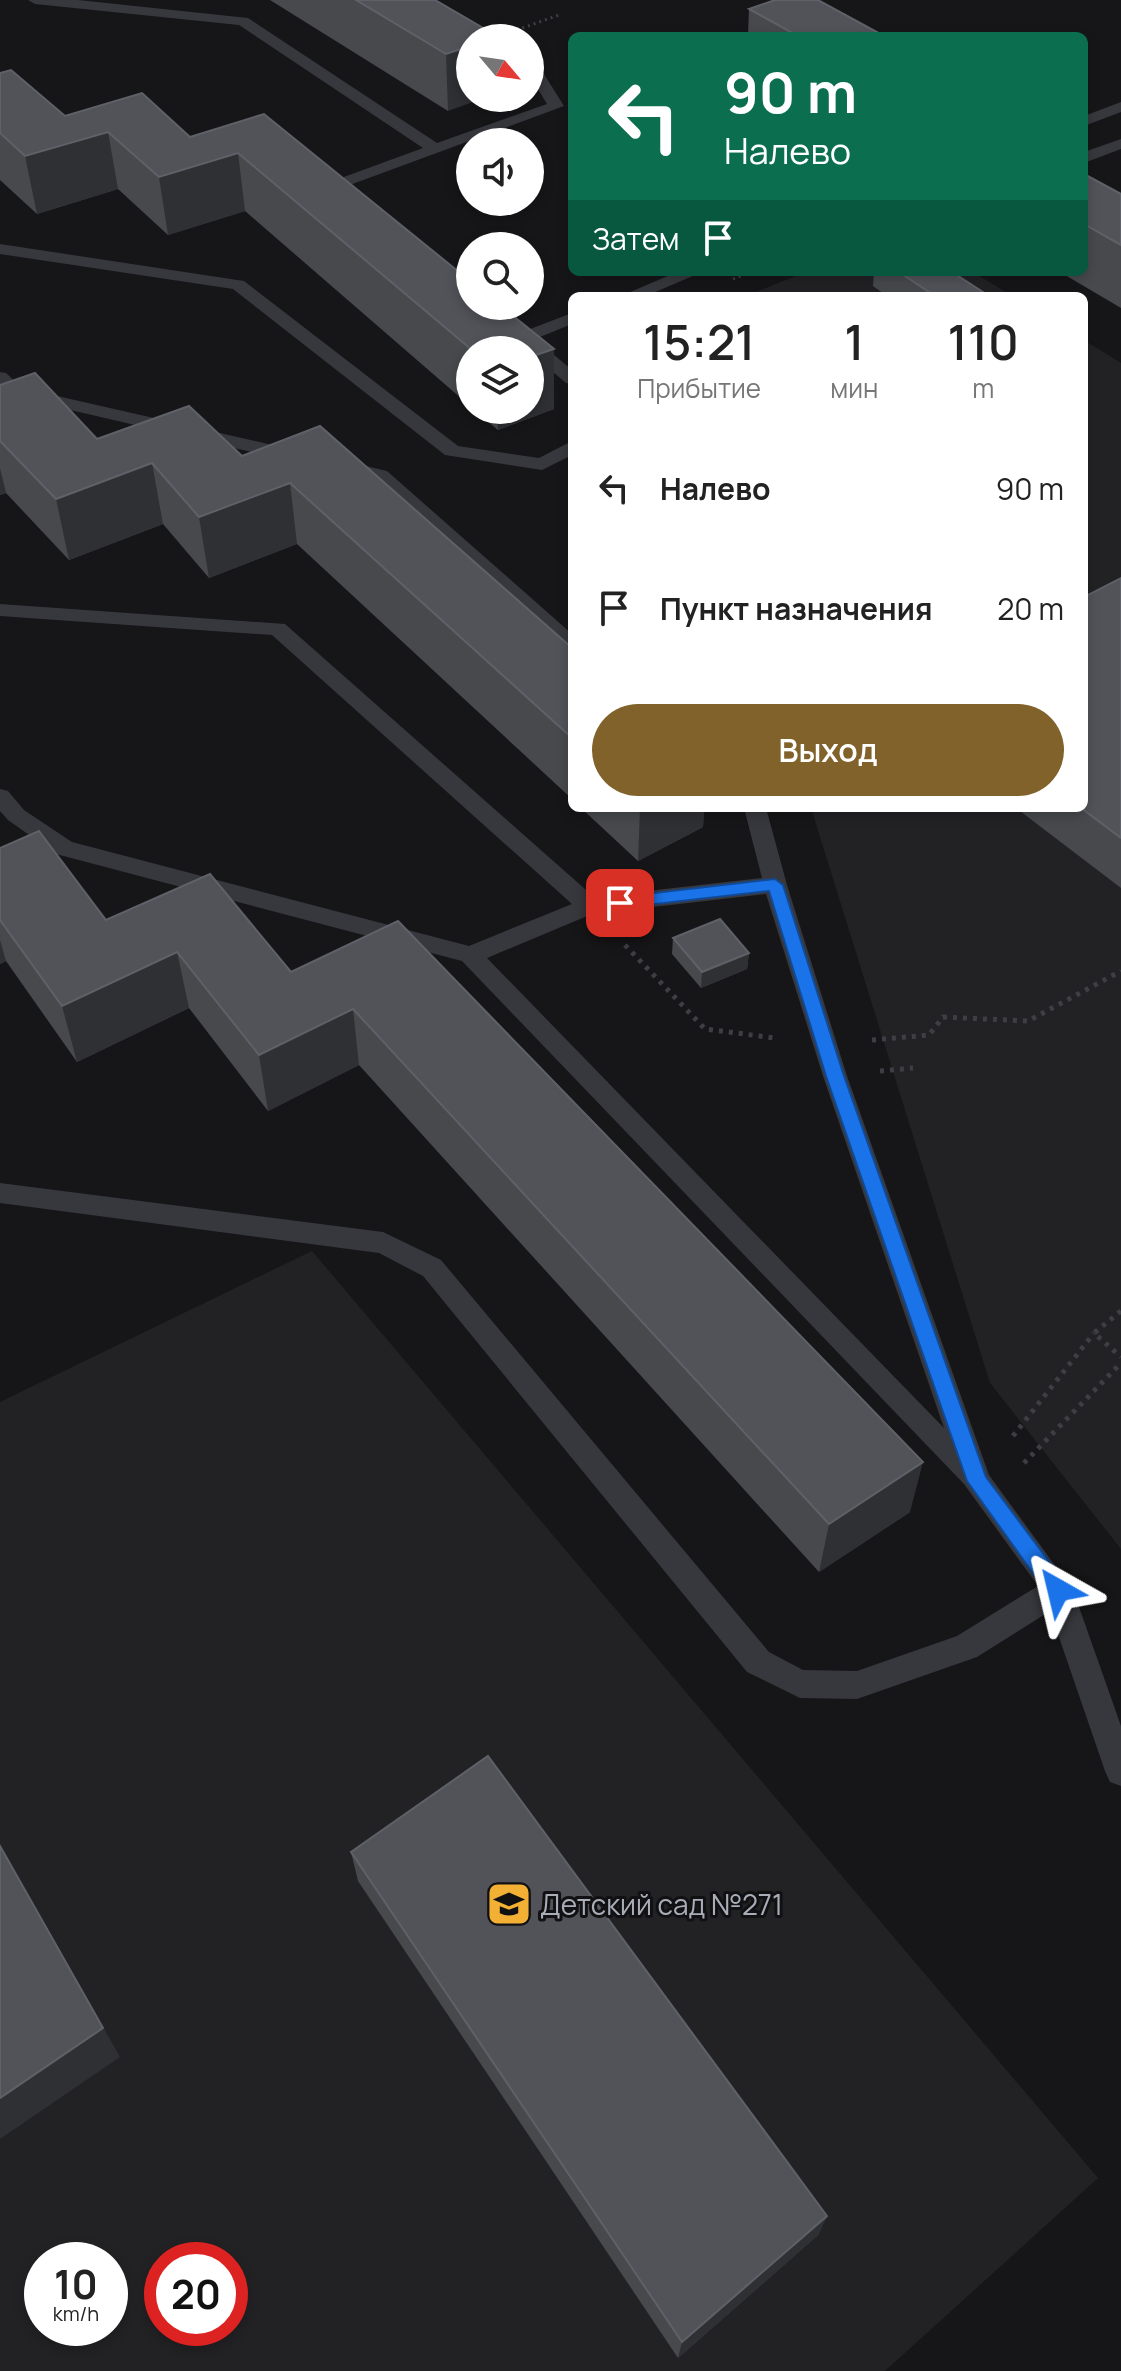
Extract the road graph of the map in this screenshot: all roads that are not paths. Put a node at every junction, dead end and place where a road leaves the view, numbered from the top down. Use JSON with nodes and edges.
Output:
{"nodes":[{"id":1,"x":35,"y":0,"type":"edge"},
{"id":2,"x":544,"y":86,"type":"edge"},
{"id":3,"x":1121,"y":107,"type":"edge"},
{"id":4,"x":544,"y":110,"type":"edge"},
{"id":5,"x":539,"y":112,"type":"edge"},
{"id":6,"x":1088,"y":119,"type":"edge"},
{"id":7,"x":1121,"y":144,"type":"edge"},
{"id":8,"x":435,"y":149,"type":"junction"},
{"id":9,"x":1088,"y":156,"type":"edge"},
{"id":10,"x":328,"y":189,"type":"edge"},
{"id":11,"x":0,"y":249,"type":"edge"},
{"id":12,"x":682,"y":276,"type":"edge"},
{"id":13,"x":640,"y":292,"type":"edge"},
{"id":14,"x":503,"y":320,"type":"edge"},
{"id":15,"x":568,"y":320,"type":"edge"},
{"id":16,"x":524,"y":336,"type":"edge"},
{"id":17,"x":527,"y":336,"type":"edge"},
{"id":18,"x":544,"y":354,"type":"edge"},
{"id":19,"x":568,"y":375,"type":"edge"},
{"id":20,"x":0,"y":377,"type":"edge"},
{"id":21,"x":568,"y":449,"type":"edge"},
{"id":22,"x":542,"y":464,"type":"junction"},
{"id":23,"x":568,"y":468,"type":"edge"},
{"id":24,"x":0,"y":610,"type":"edge"},
{"id":25,"x":568,"y":641,"type":"edge"},
{"id":26,"x":0,"y":796,"type":"edge"},
{"id":27,"x":756,"y":812,"type":"edge"},
{"id":28,"x":775,"y":885,"type":"junction"},
{"id":29,"x":589,"y":906,"type":"junction"},
{"id":30,"x":470,"y":955,"type":"junction"},
{"id":31,"x":0,"y":1193,"type":"edge"},
{"id":32,"x":977,"y":1481,"type":"junction"},
{"id":33,"x":1058,"y":1590,"type":"junction"},
{"id":34,"x":1121,"y":1771,"type":"edge"}],
"edges":[{"from":1,"to":8,"type":"lane"},
{"from":2,"to":4,"type":"lane"},
{"from":3,"to":6,"type":"lane"},
{"from":5,"to":8,"type":"lane"},
{"from":7,"to":9,"type":"lane"},
{"from":8,"to":10,"type":"lane"},
{"from":11,"to":22,"type":"lane"},
{"from":12,"to":13,"type":"lane"},
{"from":14,"to":16,"type":"lane"},
{"from":15,"to":17,"type":"lane"},
{"from":18,"to":19,"type":"lane"},
{"from":20,"to":25,"type":"lane"},
{"from":21,"to":22,"type":"lane"},
{"from":22,"to":23,"type":"lane"},
{"from":24,"to":29,"type":"lane"},
{"from":26,"to":30,"type":"lane"},
{"from":27,"to":28,"type":"lane"},
{"from":28,"to":29,"type":"lane"},
{"from":28,"to":32,"type":"lane"},
{"from":29,"to":30,"type":"lane"},
{"from":30,"to":32,"type":"lane"},
{"from":31,"to":33,"type":"lane"},
{"from":32,"to":33,"type":"lane"},
{"from":33,"to":34,"type":"lane"}]}
